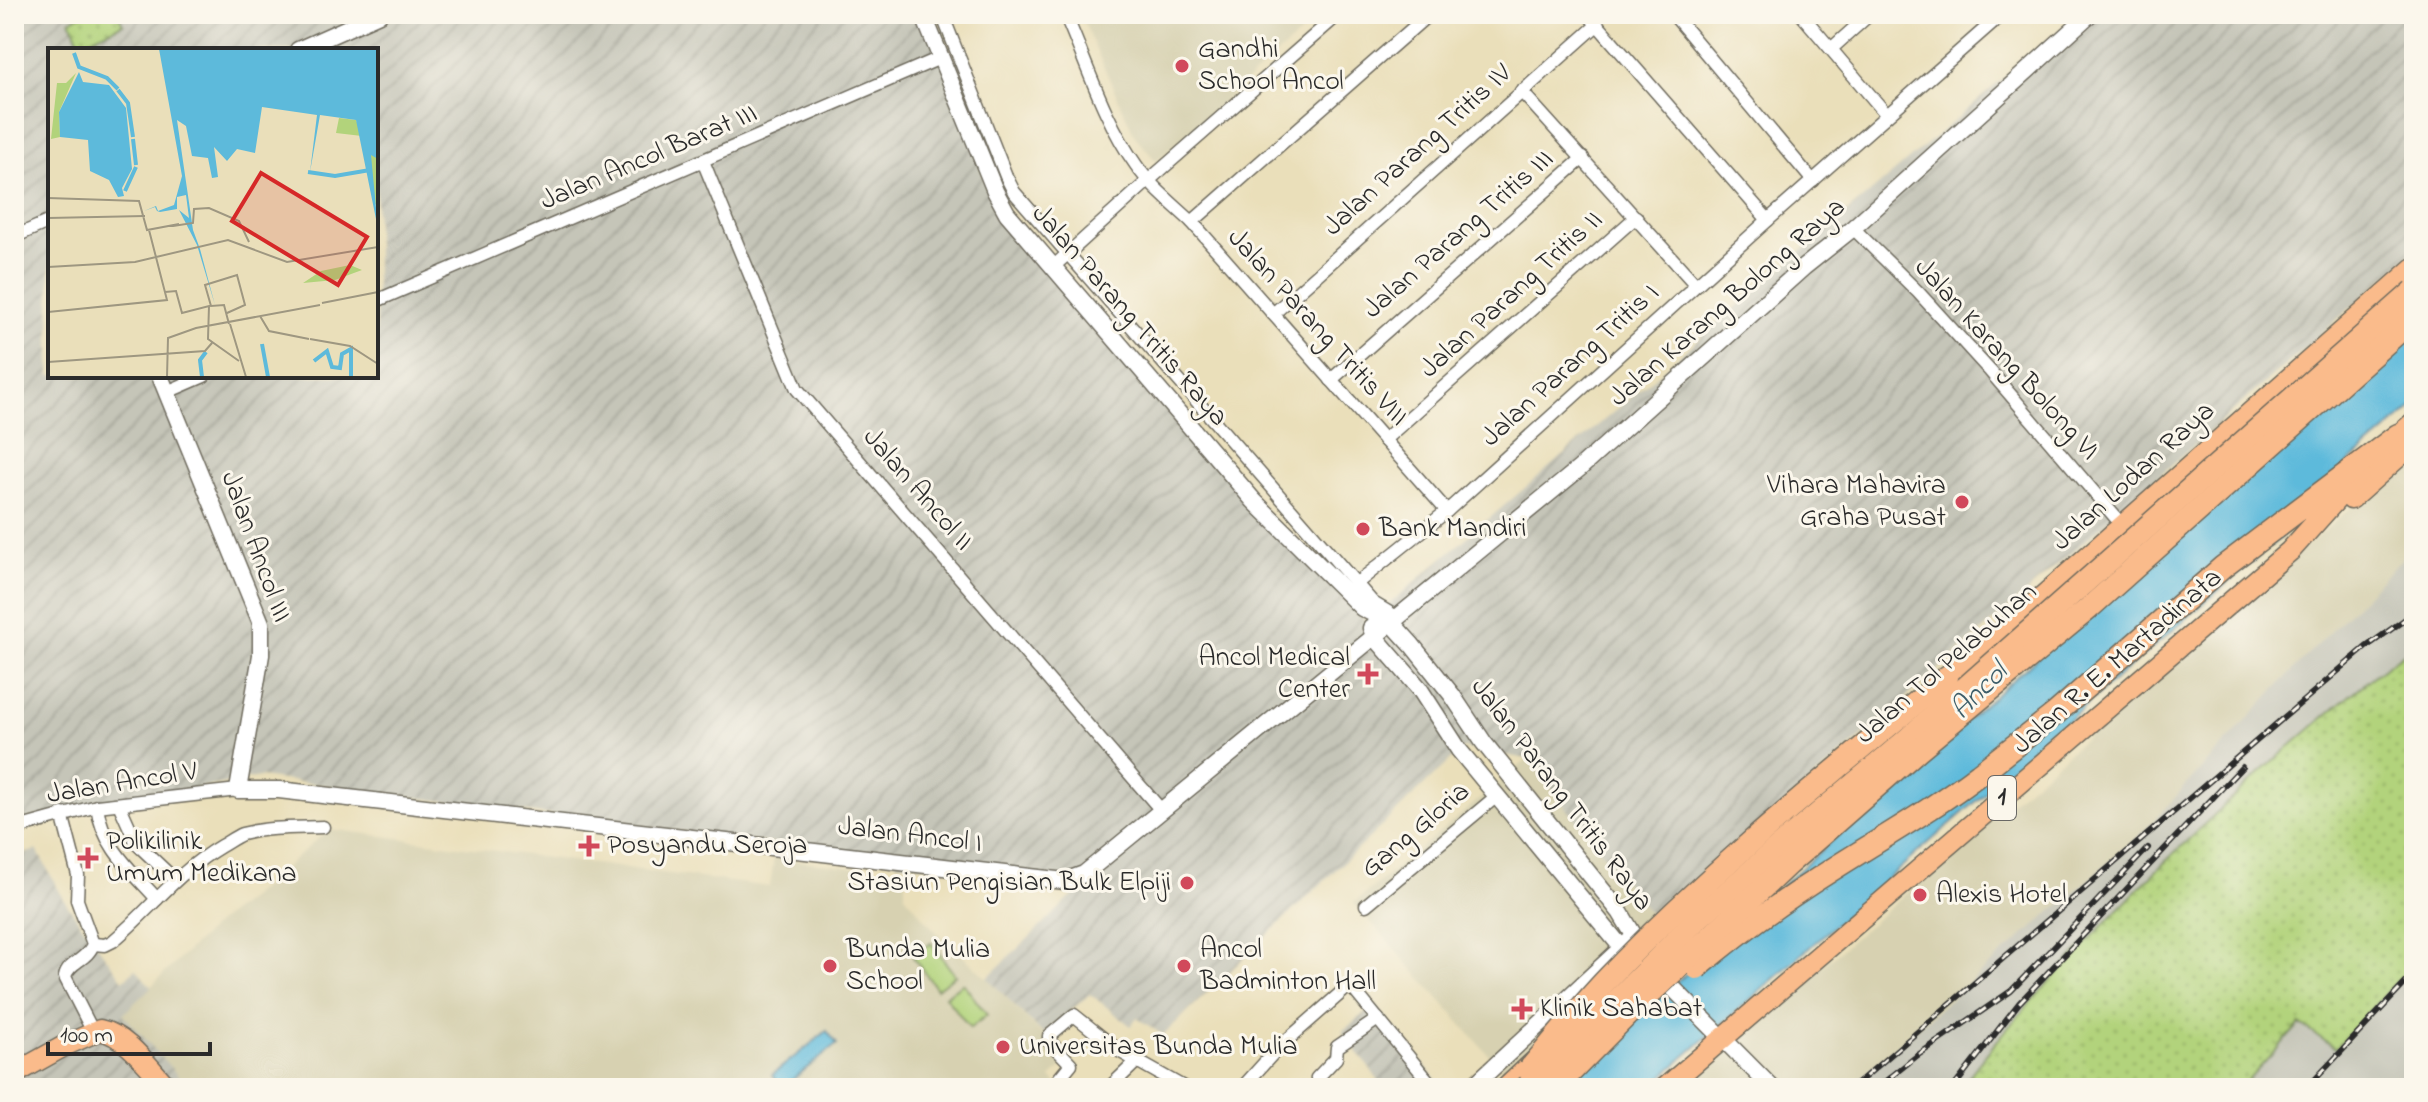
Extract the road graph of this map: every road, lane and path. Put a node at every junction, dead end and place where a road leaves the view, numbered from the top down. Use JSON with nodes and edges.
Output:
{"nodes":[{"id":1,"x":379,"y":14,"type":"edge"},
{"id":2,"x":923,"y":14,"type":"edge"},
{"id":3,"x":942,"y":14,"type":"edge"},
{"id":4,"x":1065,"y":14,"type":"edge"},
{"id":5,"x":1339,"y":14,"type":"edge"},
{"id":6,"x":1429,"y":14,"type":"edge"},
{"id":7,"x":1588,"y":14,"type":"edge"},
{"id":8,"x":1673,"y":14,"type":"edge"},
{"id":9,"x":1801,"y":14,"type":"edge"},
{"id":10,"x":1870,"y":14,"type":"edge"},
{"id":11,"x":2002,"y":14,"type":"edge"},
{"id":12,"x":2090,"y":14,"type":"edge"},
{"id":13,"x":1597,"y":25,"type":"junction"},
{"id":14,"x":302,"y":48,"type":"edge"},
{"id":15,"x":1831,"y":49,"type":"junction"},
{"id":16,"x":940,"y":58,"type":"junction"},
{"id":17,"x":1521,"y":91,"type":"junction"},
{"id":18,"x":1887,"y":115,"type":"junction"},
{"id":19,"x":1583,"y":158,"type":"junction"},
{"id":20,"x":703,"y":161,"type":"junction"},
{"id":21,"x":1148,"y":181,"type":"junction"},
{"id":22,"x":1813,"y":181,"type":"junction"},
{"id":23,"x":1636,"y":217,"type":"junction"},
{"id":24,"x":1768,"y":220,"type":"junction"},
{"id":25,"x":48,"y":222,"type":"edge"},
{"id":26,"x":1192,"y":222,"type":"junction"},
{"id":27,"x":1853,"y":228,"type":"junction"},
{"id":28,"x":14,"y":237,"type":"edge"},
{"id":29,"x":1068,"y":254,"type":"junction"},
{"id":30,"x":1053,"y":267,"type":"junction"},
{"id":31,"x":2414,"y":268,"type":"edge"},
{"id":32,"x":1696,"y":285,"type":"junction"},
{"id":33,"x":2414,"y":291,"type":"edge"},
{"id":34,"x":378,"y":300,"type":"edge"},
{"id":35,"x":1273,"y":314,"type":"junction"},
{"id":36,"x":2414,"y":318,"type":"edge"},
{"id":37,"x":161,"y":378,"type":"edge"},
{"id":38,"x":199,"y":378,"type":"edge"},
{"id":39,"x":1331,"y":380,"type":"junction"},
{"id":40,"x":167,"y":392,"type":"junction"},
{"id":41,"x":2409,"y":433,"type":"edge"},
{"id":42,"x":1384,"y":440,"type":"junction"},
{"id":43,"x":1447,"y":511,"type":"junction"},
{"id":44,"x":2122,"y":525,"type":"junction"},
{"id":45,"x":1357,"y":583,"type":"junction"},
{"id":46,"x":1362,"y":608,"type":"junction"},
{"id":47,"x":1395,"y":621,"type":"junction"},
{"id":48,"x":1374,"y":636,"type":"junction"},
{"id":49,"x":1412,"y":645,"type":"junction"},
{"id":50,"x":1978,"y":654,"type":"junction"},
{"id":51,"x":1394,"y":657,"type":"junction"},
{"id":52,"x":238,"y":790,"type":"junction"},
{"id":53,"x":1498,"y":795,"type":"junction"},
{"id":54,"x":119,"y":804,"type":"junction"},
{"id":55,"x":97,"y":806,"type":"junction"},
{"id":56,"x":1161,"y":810,"type":"junction"},
{"id":57,"x":62,"y":814,"type":"junction"},
{"id":58,"x":323,"y":827,"type":"dead end"},
{"id":59,"x":14,"y":829,"type":"edge"},
{"id":60,"x":174,"y":879,"type":"junction"},
{"id":61,"x":157,"y":899,"type":"junction"},
{"id":62,"x":1366,"y":905,"type":"dead end"},
{"id":63,"x":93,"y":944,"type":"junction"},
{"id":64,"x":1638,"y":953,"type":"junction"},
{"id":65,"x":1378,"y":1019,"type":"junction"},
{"id":66,"x":93,"y":1032,"type":"junction"},
{"id":67,"x":1721,"y":1035,"type":"junction"},
{"id":68,"x":1137,"y":1061,"type":"junction"},
{"id":69,"x":14,"y":1074,"type":"edge"},
{"id":70,"x":168,"y":1088,"type":"edge"},
{"id":71,"x":1063,"y":1088,"type":"edge"},
{"id":72,"x":1109,"y":1088,"type":"edge"},
{"id":73,"x":1185,"y":1088,"type":"edge"},
{"id":74,"x":1242,"y":1088,"type":"edge"},
{"id":75,"x":1324,"y":1088,"type":"edge"},
{"id":76,"x":1434,"y":1088,"type":"edge"},
{"id":77,"x":1471,"y":1088,"type":"edge"},
{"id":78,"x":1506,"y":1088,"type":"edge"},
{"id":79,"x":1518,"y":1088,"type":"edge"},
{"id":80,"x":1526,"y":1088,"type":"edge"},
{"id":81,"x":1555,"y":1088,"type":"edge"},
{"id":82,"x":1569,"y":1088,"type":"edge"},
{"id":83,"x":1665,"y":1088,"type":"edge"},
{"id":84,"x":1772,"y":1088,"type":"edge"}],
"edges":[{"from":1,"to":14,"type":"street"},
{"from":2,"to":16,"type":"street","name":"Jalan Parang Tritis Raya"},
{"from":3,"to":29,"type":"street"},
{"from":4,"to":21,"type":"street","name":"Jalan Parang Tritis VIII"},
{"from":5,"to":21,"type":"street"},
{"from":6,"to":26,"type":"street"},
{"from":7,"to":13,"type":"street"},
{"from":8,"to":22,"type":"street"},
{"from":9,"to":15,"type":"street"},
{"from":10,"to":15,"type":"street"},
{"from":11,"to":18,"type":"street","name":"Jalan Parang Tritis I"},
{"from":12,"to":27,"type":"street","name":"Jalan Karang Bolong Raya"},
{"from":13,"to":17,"type":"street","name":"Jalan Parang Tritis IV"},
{"from":13,"to":24,"type":"street"},
{"from":15,"to":18,"type":"street"},
{"from":16,"to":20,"type":"street","name":"Jalan Ancol Barat III"},
{"from":16,"to":30,"type":"street","name":"Jalan Parang Tritis Raya"},
{"from":17,"to":19,"type":"street"},
{"from":17,"to":35,"type":"street","name":"Jalan Parang Tritis IV"},
{"from":18,"to":22,"type":"street","name":"Jalan Parang Tritis I"},
{"from":19,"to":23,"type":"street"},
{"from":19,"to":39,"type":"street","name":"Jalan Parang Tritis III"},
{"from":20,"to":34,"type":"street","name":"Jalan Ancol Barat III"},
{"from":20,"to":56,"type":"street","name":"Jalan Ancol II"},
{"from":21,"to":26,"type":"street","name":"Jalan Parang Tritis VIII"},
{"from":21,"to":29,"type":"street"},
{"from":22,"to":24,"type":"street","name":"Jalan Parang Tritis I"},
{"from":23,"to":32,"type":"street"},
{"from":23,"to":42,"type":"street","name":"Jalan Parang Tritis II"},
{"from":24,"to":32,"type":"street","name":"Jalan Parang Tritis I"},
{"from":25,"to":28,"type":"street"},
{"from":26,"to":35,"type":"street","name":"Jalan Parang Tritis VIII"},
{"from":27,"to":44,"type":"street","name":"Jalan Karang Bolong VI"},
{"from":27,"to":47,"type":"street","name":"Jalan Karang Bolong Raya"},
{"from":29,"to":30,"type":"street"},
{"from":29,"to":45,"type":"street"},
{"from":30,"to":46,"type":"street","name":"Jalan Parang Tritis Raya"},
{"from":31,"to":44,"type":"highway","name":"Jalan Lodan Raya"},
{"from":32,"to":43,"type":"street","name":"Jalan Parang Tritis I"},
{"from":33,"to":80,"type":"highway","name":"Jalan Tol Pelabuhan","bridge":true},
{"from":35,"to":39,"type":"street","name":"Jalan Parang Tritis VIII"},
{"from":36,"to":81,"type":"highway","name":"Jalan Tol Pelabuhan","bridge":true},
{"from":37,"to":40,"type":"street","name":"Jalan Ancol III"},
{"from":38,"to":40,"type":"street"},
{"from":39,"to":42,"type":"street","name":"Jalan Parang Tritis VIII"},
{"from":40,"to":52,"type":"street","name":"Jalan Ancol III"},
{"from":41,"to":67,"type":"highway","name":"Jalan R. E. Martadinata","number":"1"},
{"from":41,"to":82,"type":"highway","bridge":true},
{"from":42,"to":43,"type":"street","name":"Jalan Parang Tritis VIII"},
{"from":43,"to":45,"type":"street","name":"Jalan Parang Tritis I"},
{"from":44,"to":50,"type":"highway","name":"Jalan Lodan Raya"},
{"from":45,"to":47,"type":"street"},
{"from":46,"to":47,"type":"street","name":"Jalan Parang Tritis Raya"},
{"from":46,"to":48,"type":"street","name":"Jalan Parang Tritis Raya"},
{"from":47,"to":48,"type":"street","name":"Jalan Ancol I"},
{"from":47,"to":49,"type":"street","name":"Jalan Parang Tritis Raya"},
{"from":48,"to":51,"type":"street","name":"Jalan Parang Tritis Raya"},
{"from":48,"to":56,"type":"street","name":"Jalan Ancol I"},
{"from":49,"to":51,"type":"street"},
{"from":49,"to":64,"type":"street","name":"Jalan Parang Tritis Raya"},
{"from":50,"to":64,"type":"highway","name":"Jalan Lodan Raya"},
{"from":50,"to":79,"type":"highway","bridge":true},
{"from":51,"to":53,"type":"street","name":"Jalan Parang Tritis Raya"},
{"from":52,"to":54,"type":"street","name":"Jalan Ancol V"},
{"from":52,"to":56,"type":"street","name":"Jalan Ancol I"},
{"from":53,"to":62,"type":"street","name":"Gang Gloria"},
{"from":53,"to":64,"type":"street","name":"Jalan Parang Tritis Raya"},
{"from":54,"to":55,"type":"street","name":"Jalan Ancol V"},
{"from":54,"to":60,"type":"street"},
{"from":55,"to":57,"type":"street","name":"Jalan Ancol V"},
{"from":55,"to":61,"type":"street"},
{"from":57,"to":59,"type":"street","name":"Jalan Ancol V"},
{"from":57,"to":63,"type":"street"},
{"from":58,"to":60,"type":"street"},
{"from":60,"to":61,"type":"street"},
{"from":61,"to":63,"type":"street"},
{"from":63,"to":66,"type":"street"},
{"from":64,"to":67,"type":"street"},
{"from":64,"to":77,"type":"street","name":"Jalan Lodan Raya"},
{"from":64,"to":78,"type":"highway","name":"Jalan Lodan Raya"},
{"from":65,"to":74,"type":"street"},
{"from":65,"to":75,"type":"street"},
{"from":65,"to":76,"type":"street"},
{"from":66,"to":69,"type":"highway"},
{"from":66,"to":70,"type":"highway"},
{"from":67,"to":83,"type":"highway","name":"Jalan R. E. Martadinata","number":"1"},
{"from":67,"to":84,"type":"street"},
{"from":68,"to":71,"type":"street"},
{"from":68,"to":72,"type":"street"},
{"from":68,"to":73,"type":"street"}]}
